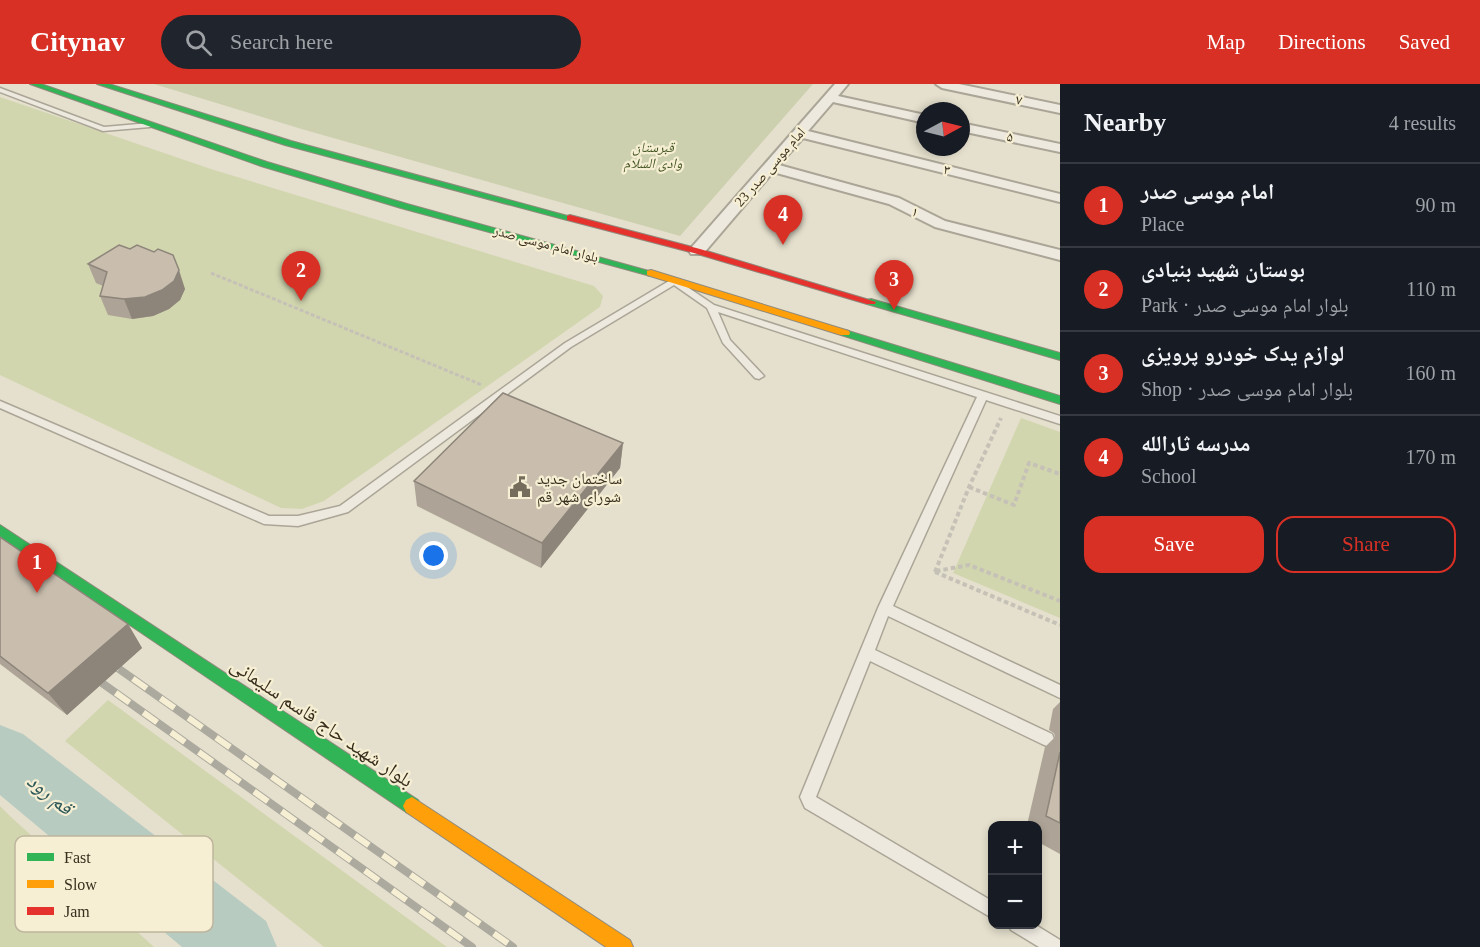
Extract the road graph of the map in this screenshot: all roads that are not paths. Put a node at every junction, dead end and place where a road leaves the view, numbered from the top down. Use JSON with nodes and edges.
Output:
{"nodes":[{"id":1,"x":34,"y":84,"type":"edge"},
{"id":2,"x":100,"y":84,"type":"edge"},
{"id":3,"x":842,"y":84,"type":"edge"},
{"id":4,"x":942,"y":84,"type":"edge"},
{"id":5,"x":0,"y":90,"type":"edge"},
{"id":6,"x":830,"y":98,"type":"junction"},
{"id":7,"x":1060,"y":109,"type":"edge"},
{"id":8,"x":916,"y":117,"type":"edge"},
{"id":9,"x":150,"y":125,"type":"junction"},
{"id":10,"x":970,"y":129,"type":"edge"},
{"id":11,"x":800,"y":133,"type":"junction"},
{"id":12,"x":1060,"y":148,"type":"edge"},
{"id":13,"x":770,"y":167,"type":"junction"},
{"id":14,"x":1060,"y":198,"type":"edge"},
{"id":15,"x":698,"y":251,"type":"junction"},
{"id":16,"x":1060,"y":255,"type":"edge"},
{"id":17,"x":674,"y":281,"type":"junction"},
{"id":18,"x":711,"y":307,"type":"junction"},
{"id":19,"x":1060,"y":357,"type":"edge"},
{"id":20,"x":759,"y":376,"type":"dead end"},
{"id":21,"x":982,"y":394,"type":"junction"},
{"id":22,"x":1060,"y":400,"type":"edge"},
{"id":23,"x":0,"y":404,"type":"edge"},
{"id":24,"x":1060,"y":420,"type":"edge"},
{"id":25,"x":0,"y":530,"type":"edge"},
{"id":26,"x":885,"y":608,"type":"junction"},
{"id":27,"x":866,"y":652,"type":"junction"},
{"id":28,"x":1060,"y":692,"type":"edge"},
{"id":29,"x":1047,"y":739,"type":"dead end"},
{"id":30,"x":988,"y":907,"type":"edge"},
{"id":31,"x":1025,"y":929,"type":"edge"},
{"id":32,"x":623,"y":947,"type":"edge"},
{"id":33,"x":1056,"y":947,"type":"edge"}],
"edges":[{"from":1,"to":9,"type":"main road","name":"بلوار امام موسی صدر"},
{"from":2,"to":15,"type":"main road","name":"بلوار امام موسی صدر"},
{"from":3,"to":6,"type":"street","name":"امام موسی صدر 23"},
{"from":4,"to":7,"type":"street","name":"۷"},
{"from":5,"to":9,"type":"lane"},
{"from":6,"to":8,"type":"street"},
{"from":6,"to":11,"type":"street","name":"امام موسی صدر 23"},
{"from":9,"to":17,"type":"main road","name":"بلوار امام موسی صدر"},
{"from":10,"to":12,"type":"street","name":"۵"},
{"from":11,"to":13,"type":"street","name":"امام موسی صدر 23"},
{"from":11,"to":14,"type":"street","name":"۳"},
{"from":13,"to":15,"type":"street","name":"امام موسی صدر 23"},
{"from":13,"to":16,"type":"street","name":"۱"},
{"from":15,"to":19,"type":"main road","name":"بلوار امام موسی صدر"},
{"from":17,"to":18,"type":"lane"},
{"from":17,"to":22,"type":"main road","name":"بلوار امام موسی صدر"},
{"from":17,"to":23,"type":"lane"},
{"from":18,"to":20,"type":"lane"},
{"from":18,"to":21,"type":"lane"},
{"from":21,"to":24,"type":"lane"},
{"from":21,"to":26,"type":"lane"},
{"from":25,"to":32,"type":"main road","name":"بلوار شهید حاج قاسم سلیمانی"},
{"from":26,"to":27,"type":"lane"},
{"from":26,"to":28,"type":"lane"},
{"from":27,"to":29,"type":"lane"},
{"from":27,"to":30,"type":"lane"},
{"from":31,"to":33,"type":"lane"}]}
